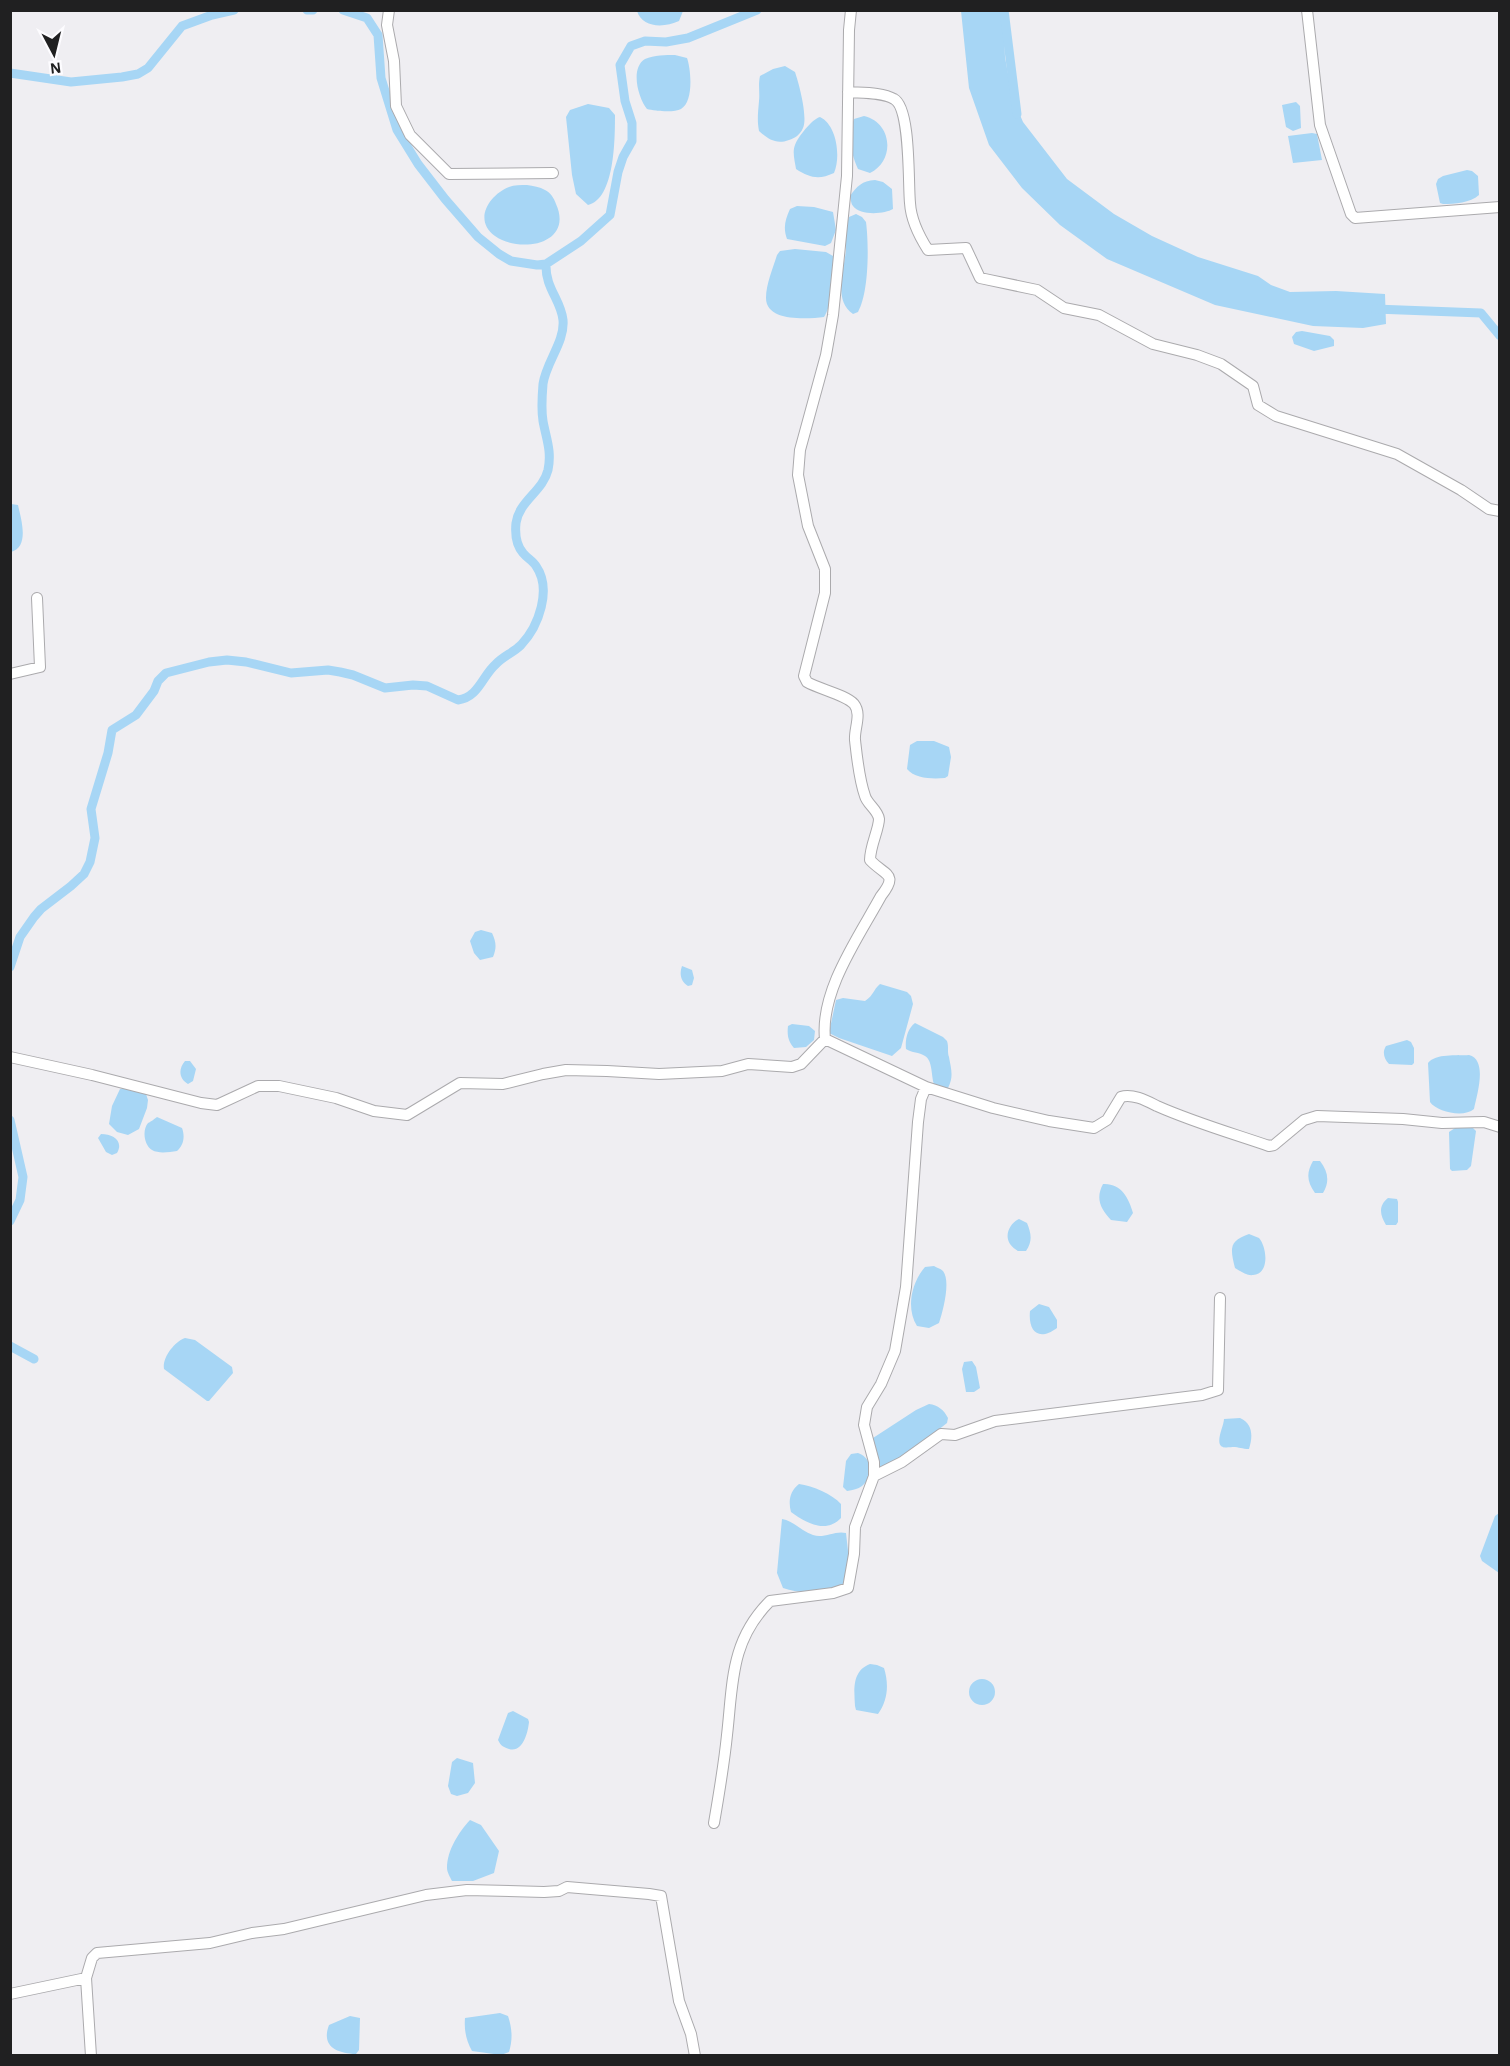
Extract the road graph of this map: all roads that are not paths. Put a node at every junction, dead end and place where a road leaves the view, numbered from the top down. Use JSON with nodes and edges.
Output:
{"nodes":[{"id":1,"x":389,"y":10,"type":"edge"},
{"id":2,"x":851,"y":10,"type":"edge"},
{"id":3,"x":1307,"y":10,"type":"edge"},
{"id":4,"x":848,"y":92,"type":"junction"},
{"id":5,"x":554,"y":173,"type":"dead end"},
{"id":6,"x":1500,"y":207,"type":"edge"},
{"id":7,"x":1500,"y":511,"type":"edge"},
{"id":8,"x":38,"y":598,"type":"dead end"},
{"id":9,"x":10,"y":674,"type":"edge"},
{"id":10,"x":825,"y":1039,"type":"junction"},
{"id":11,"x":10,"y":1057,"type":"edge"},
{"id":12,"x":926,"y":1087,"type":"junction"},
{"id":13,"x":1500,"y":1127,"type":"edge"},
{"id":14,"x":1220,"y":1298,"type":"dead end"},
{"id":15,"x":874,"y":1476,"type":"junction"},
{"id":16,"x":714,"y":1823,"type":"dead end"},
{"id":17,"x":86,"y":1978,"type":"junction"},
{"id":18,"x":10,"y":1994,"type":"edge"},
{"id":19,"x":91,"y":2055,"type":"edge"},
{"id":20,"x":694,"y":2055,"type":"edge"}],
"edges":[{"from":1,"to":5,"type":"street"},
{"from":2,"to":4,"type":"street"},
{"from":3,"to":6,"type":"street"},
{"from":4,"to":7,"type":"street"},
{"from":4,"to":10,"type":"street"},
{"from":8,"to":9,"type":"street"},
{"from":10,"to":11,"type":"street"},
{"from":10,"to":12,"type":"street"},
{"from":12,"to":13,"type":"street"},
{"from":12,"to":15,"type":"street"},
{"from":14,"to":15,"type":"street"},
{"from":15,"to":16,"type":"street"},
{"from":17,"to":18,"type":"street"},
{"from":17,"to":19,"type":"street"},
{"from":17,"to":20,"type":"street"}]}
